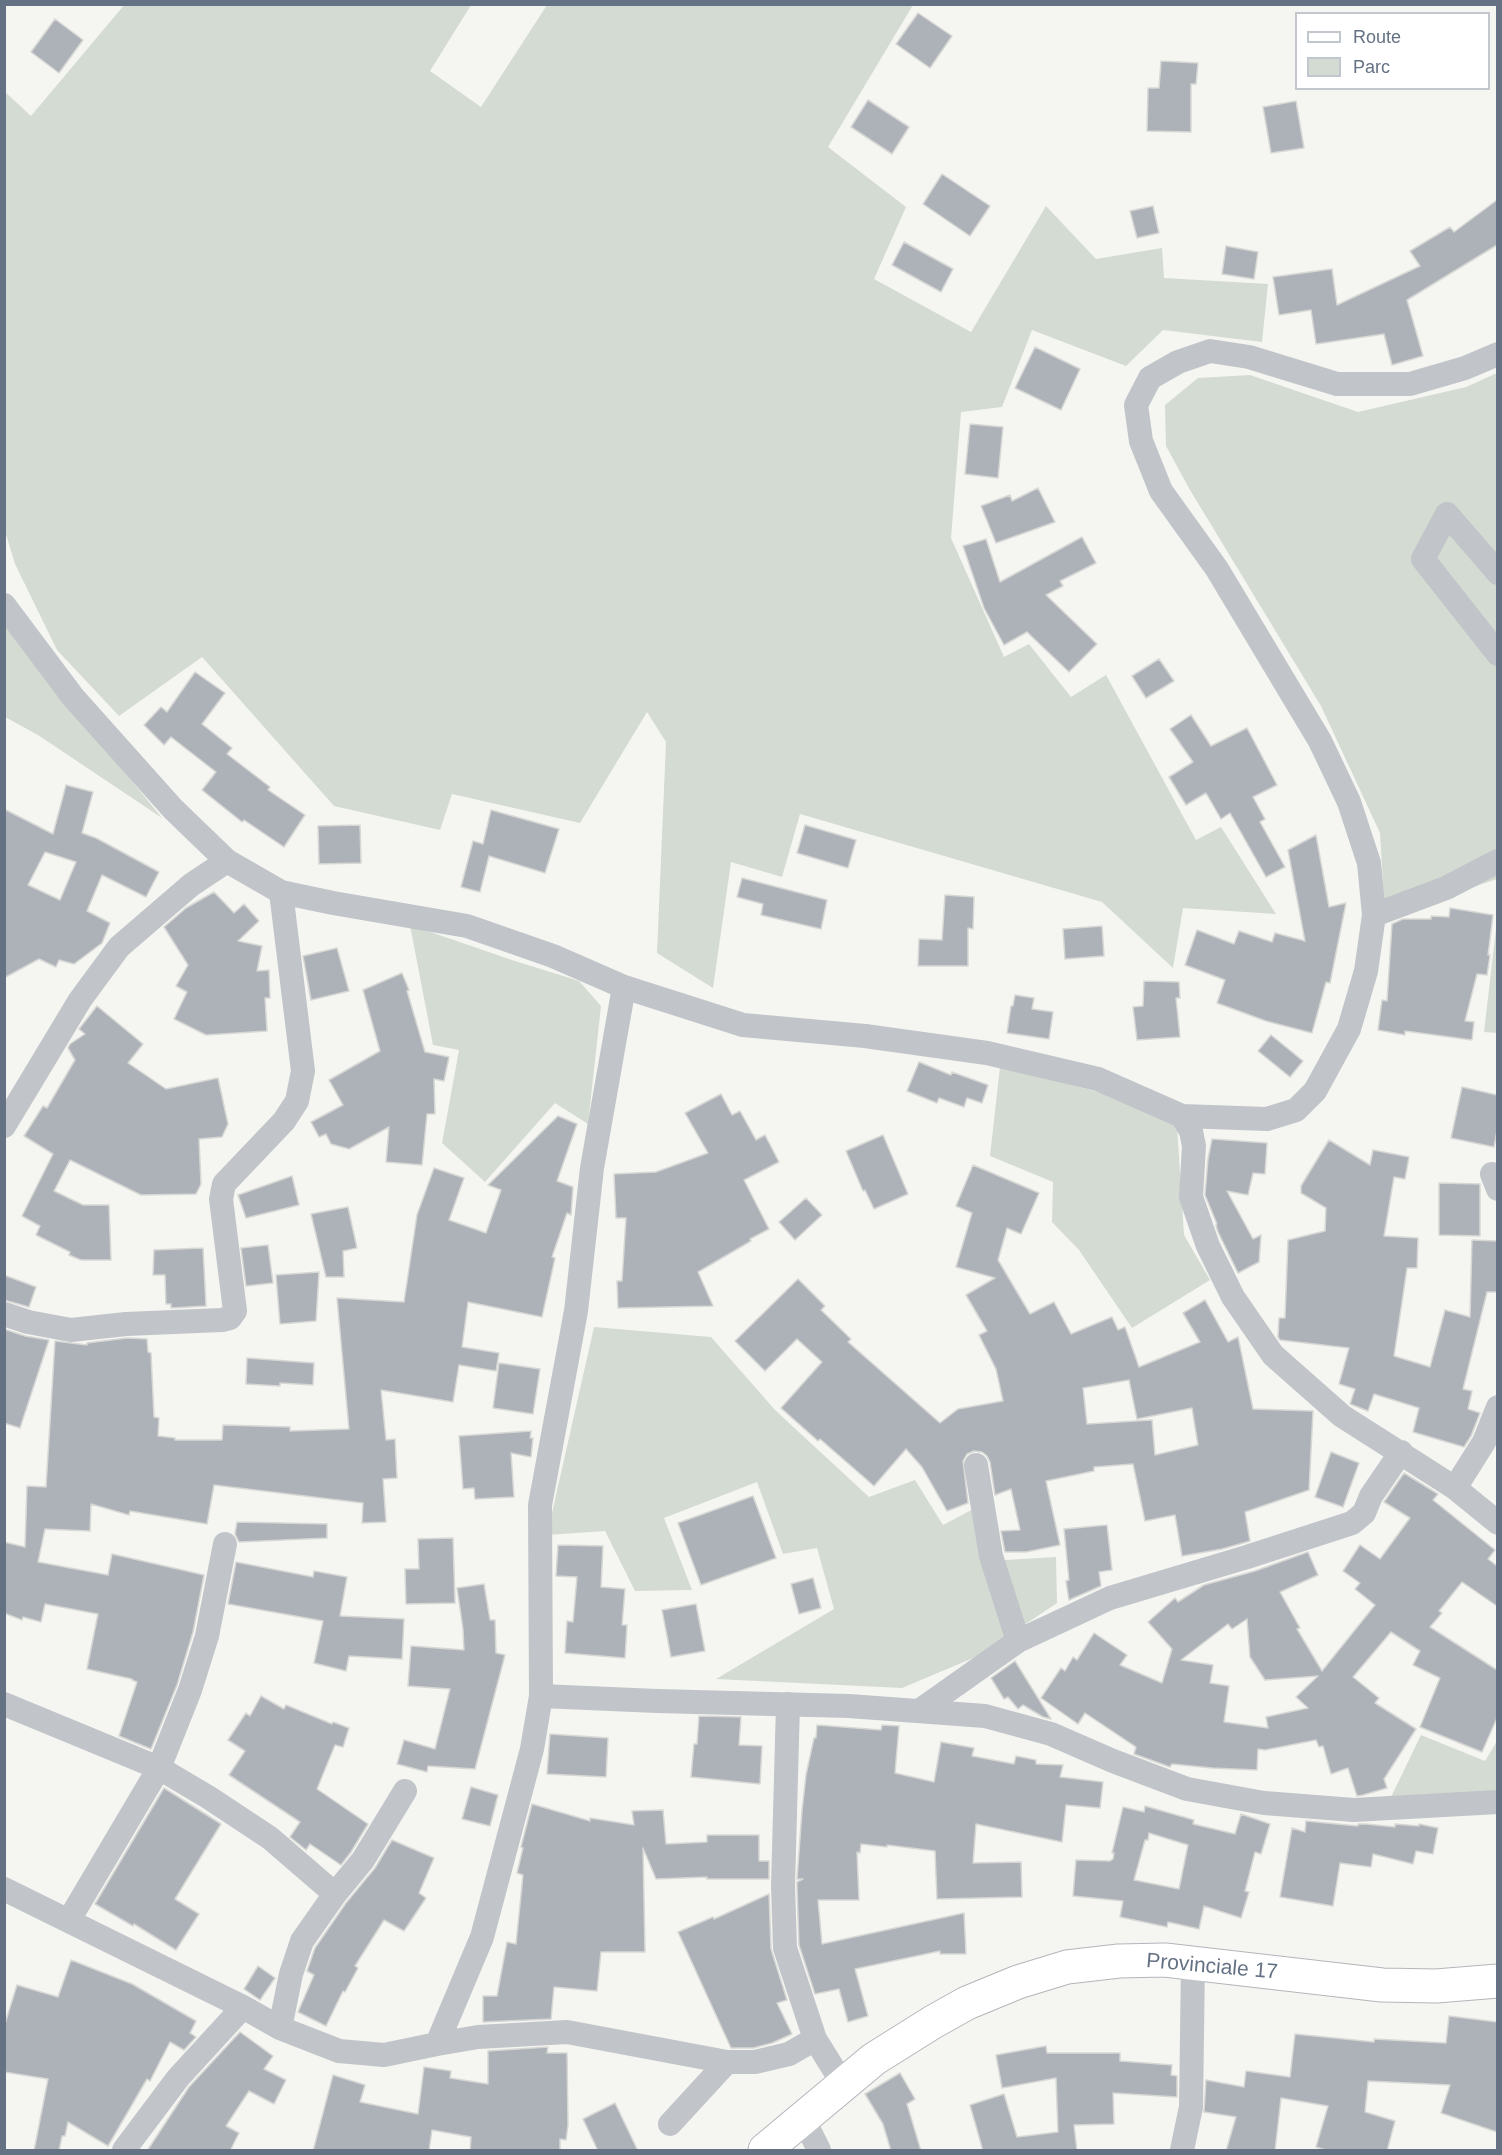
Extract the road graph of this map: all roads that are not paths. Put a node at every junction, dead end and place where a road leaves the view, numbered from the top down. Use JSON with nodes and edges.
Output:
{"nodes":[{"id":1,"x":1497,"y":354,"type":"edge"},
{"id":2,"x":1497,"y":573,"type":"edge"},
{"id":3,"x":4,"y":605,"type":"edge"},
{"id":4,"x":1497,"y":654,"type":"edge"},
{"id":5,"x":227,"y":861,"type":"junction"},
{"id":6,"x":1497,"y":861,"type":"edge"},
{"id":7,"x":281,"y":892,"type":"junction"},
{"id":8,"x":1374,"y":915,"type":"junction"},
{"id":9,"x":624,"y":987,"type":"junction"},
{"id":10,"x":1182,"y":1116,"type":"junction"},
{"id":11,"x":4,"y":1126,"type":"edge"},
{"id":12,"x":4,"y":1314,"type":"edge"},
{"id":13,"x":1497,"y":1407,"type":"edge"},
{"id":14,"x":1401,"y":1452,"type":"junction"},
{"id":15,"x":976,"y":1465,"type":"dead end"},
{"id":16,"x":1455,"y":1488,"type":"junction"},
{"id":17,"x":1497,"y":1523,"type":"edge"},
{"id":18,"x":225,"y":1544,"type":"dead end"},
{"id":19,"x":1018,"y":1641,"type":"junction"},
{"id":20,"x":541,"y":1696,"type":"junction"},
{"id":21,"x":4,"y":1704,"type":"edge"},
{"id":22,"x":788,"y":1704,"type":"junction"},
{"id":23,"x":919,"y":1711,"type":"junction"},
{"id":24,"x":159,"y":1768,"type":"junction"},
{"id":25,"x":405,"y":1791,"type":"dead end"},
{"id":26,"x":1497,"y":1802,"type":"edge"},
{"id":27,"x":4,"y":1889,"type":"edge"},
{"id":28,"x":335,"y":1894,"type":"junction"},
{"id":29,"x":69,"y":1920,"type":"junction"},
{"id":30,"x":1193,"y":1962,"type":"junction"},
{"id":31,"x":1497,"y":1981,"type":"edge"},
{"id":32,"x":243,"y":2007,"type":"junction"},
{"id":33,"x":280,"y":2028,"type":"junction"},
{"id":34,"x":815,"y":2039,"type":"junction"},
{"id":35,"x":436,"y":2044,"type":"junction"},
{"id":36,"x":727,"y":2062,"type":"junction"},
{"id":37,"x":843,"y":2084,"type":"junction"},
{"id":38,"x":803,"y":2118,"type":"junction"},
{"id":39,"x":670,"y":2124,"type":"dead end"},
{"id":40,"x":124,"y":2151,"type":"edge"},
{"id":41,"x":765,"y":2151,"type":"edge"},
{"id":42,"x":819,"y":2151,"type":"edge"},
{"id":43,"x":1182,"y":2151,"type":"edge"}],
"edges":[{"from":1,"to":8,"type":"street"},
{"from":2,"to":4,"type":"street"},
{"from":3,"to":5,"type":"street"},
{"from":5,"to":7,"type":"street"},
{"from":5,"to":11,"type":"street"},
{"from":6,"to":8,"type":"street"},
{"from":7,"to":9,"type":"street"},
{"from":7,"to":12,"type":"street"},
{"from":8,"to":10,"type":"street"},
{"from":9,"to":10,"type":"street"},
{"from":9,"to":20,"type":"street"},
{"from":10,"to":14,"type":"street"},
{"from":13,"to":16,"type":"street"},
{"from":14,"to":16,"type":"street"},
{"from":14,"to":19,"type":"street"},
{"from":15,"to":19,"type":"street"},
{"from":16,"to":17,"type":"street"},
{"from":18,"to":24,"type":"street"},
{"from":19,"to":23,"type":"street"},
{"from":20,"to":22,"type":"street"},
{"from":20,"to":35,"type":"street"},
{"from":21,"to":24,"type":"street"},
{"from":22,"to":23,"type":"street"},
{"from":22,"to":34,"type":"street"},
{"from":23,"to":26,"type":"street"},
{"from":24,"to":28,"type":"street"},
{"from":24,"to":29,"type":"street"},
{"from":25,"to":28,"type":"street"},
{"from":27,"to":29,"type":"street"},
{"from":28,"to":33,"type":"street"},
{"from":29,"to":32,"type":"street"},
{"from":30,"to":31,"type":"main road","name":"Provinciale 17"},
{"from":30,"to":37,"type":"main road","name":"Provinciale 17"},
{"from":30,"to":43,"type":"street"},
{"from":32,"to":33,"type":"street"},
{"from":32,"to":40,"type":"street"},
{"from":33,"to":35,"type":"street"},
{"from":34,"to":36,"type":"street"},
{"from":34,"to":37,"type":"street"},
{"from":35,"to":36,"type":"street"},
{"from":36,"to":39,"type":"street"},
{"from":37,"to":38,"type":"main road","name":"Provinciale 17"},
{"from":38,"to":41,"type":"main road","name":"Provinciale 17"},
{"from":38,"to":42,"type":"street"}]}
